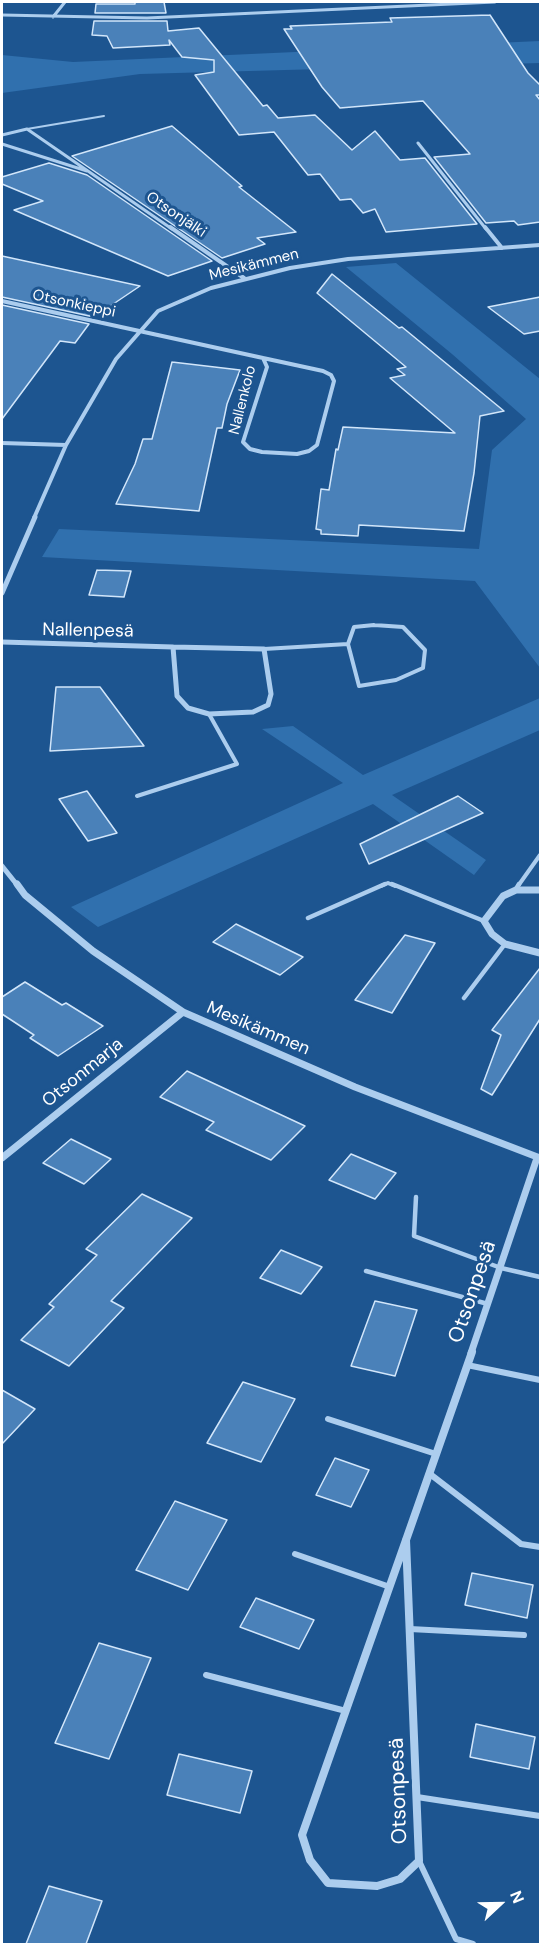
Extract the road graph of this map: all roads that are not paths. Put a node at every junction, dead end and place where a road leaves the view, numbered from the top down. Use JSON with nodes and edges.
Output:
{"nodes":[{"id":1,"x":65,"y":2,"type":"edge"},
{"id":2,"x":370,"y":2,"type":"edge"},
{"id":3,"x":495,"y":2,"type":"edge"},
{"id":4,"x":375,"y":7,"type":"junction"},
{"id":5,"x":2,"y":15,"type":"edge"},
{"id":6,"x":53,"y":17,"type":"junction"},
{"id":7,"x":105,"y":116,"type":"dead end"},
{"id":8,"x":27,"y":129,"type":"junction"},
{"id":9,"x":2,"y":135,"type":"edge"},
{"id":10,"x":418,"y":143,"type":"dead end"},
{"id":11,"x":2,"y":144,"type":"edge"},
{"id":12,"x":93,"y":173,"type":"junction"},
{"id":13,"x":540,"y":245,"type":"edge"},
{"id":14,"x":502,"y":248,"type":"junction"},
{"id":15,"x":244,"y":278,"type":"junction"},
{"id":16,"x":2,"y":301,"type":"edge"},
{"id":17,"x":141,"y":330,"type":"junction"},
{"id":18,"x":263,"y":358,"type":"junction"},
{"id":19,"x":2,"y":442,"type":"edge"},
{"id":20,"x":66,"y":446,"type":"junction"},
{"id":21,"x":2,"y":593,"type":"edge"},
{"id":22,"x":2,"y":642,"type":"edge"},
{"id":23,"x":348,"y":644,"type":"junction"},
{"id":24,"x":173,"y":647,"type":"junction"},
{"id":25,"x":264,"y":649,"type":"junction"},
{"id":26,"x":209,"y":714,"type":"junction"},
{"id":27,"x":137,"y":796,"type":"dead end"},
{"id":28,"x":540,"y":855,"type":"edge"},
{"id":29,"x":2,"y":866,"type":"edge"},
{"id":30,"x":516,"y":890,"type":"junction"},
{"id":31,"x":540,"y":890,"type":"edge"},
{"id":32,"x":308,"y":918,"type":"dead end"},
{"id":33,"x":484,"y":921,"type":"junction"},
{"id":34,"x":505,"y":944,"type":"junction"},
{"id":35,"x":540,"y":953,"type":"edge"},
{"id":36,"x":464,"y":998,"type":"dead end"},
{"id":37,"x":183,"y":1012,"type":"junction"},
{"id":38,"x":2,"y":1158,"type":"edge"},
{"id":39,"x":539,"y":1158,"type":"edge"},
{"id":40,"x":416,"y":1197,"type":"dead end"},
{"id":41,"x":501,"y":1268,"type":"junction"},
{"id":42,"x":366,"y":1272,"type":"dead end"},
{"id":43,"x":540,"y":1277,"type":"edge"},
{"id":44,"x":488,"y":1304,"type":"junction"},
{"id":45,"x":467,"y":1365,"type":"junction"},
{"id":46,"x":540,"y":1380,"type":"edge"},
{"id":47,"x":328,"y":1419,"type":"dead end"},
{"id":48,"x":436,"y":1454,"type":"junction"},
{"id":49,"x":430,"y":1474,"type":"junction"},
{"id":50,"x":406,"y":1540,"type":"junction"},
{"id":51,"x":540,"y":1547,"type":"edge"},
{"id":52,"x":295,"y":1554,"type":"dead end"},
{"id":53,"x":390,"y":1587,"type":"junction"},
{"id":54,"x":410,"y":1629,"type":"junction"},
{"id":55,"x":525,"y":1635,"type":"dead end"},
{"id":56,"x":206,"y":1675,"type":"dead end"},
{"id":57,"x":346,"y":1711,"type":"junction"},
{"id":58,"x":417,"y":1797,"type":"junction"},
{"id":59,"x":540,"y":1816,"type":"edge"},
{"id":60,"x":419,"y":1861,"type":"junction"},
{"id":61,"x":473,"y":1944,"type":"edge"}],
"edges":[{"from":1,"to":6,"type":"street"},
{"from":2,"to":4,"type":"street"},
{"from":3,"to":4,"type":"street"},
{"from":4,"to":6,"type":"street"},
{"from":5,"to":6,"type":"street"},
{"from":7,"to":8,"type":"lane"},
{"from":8,"to":9,"type":"street"},
{"from":8,"to":12,"type":"street","name":"Otsonjälki"},
{"from":10,"to":14,"type":"street"},
{"from":11,"to":12,"type":"street","name":"Otsonjälki"},
{"from":12,"to":15,"type":"street","name":"Otsonjälki"},
{"from":13,"to":14,"type":"street","name":"Mesikämmen"},
{"from":14,"to":15,"type":"street","name":"Mesikämmen"},
{"from":15,"to":17,"type":"street","name":"Mesikämmen"},
{"from":16,"to":17,"type":"street","name":"Otsonkieppi"},
{"from":17,"to":18,"type":"street","name":"Nallenkolo"},
{"from":17,"to":20,"type":"street","name":"Mesikämmen"},
{"from":18,"to":18,"type":"street","name":"Nallenkolo"},
{"from":19,"to":20,"type":"street"},
{"from":20,"to":21,"type":"street","name":"Mesikämmen"},
{"from":22,"to":24,"type":"street","name":"Nallenpesä"},
{"from":23,"to":23,"type":"lane"},
{"from":23,"to":25,"type":"lane"},
{"from":24,"to":25,"type":"street","name":"Nallenpesä"},
{"from":24,"to":26,"type":"street"},
{"from":25,"to":26,"type":"street"},
{"from":26,"to":27,"type":"lane"},
{"from":28,"to":30,"type":"lane"},
{"from":29,"to":37,"type":"street","name":"Mesikämmen"},
{"from":30,"to":31,"type":"street"},
{"from":30,"to":33,"type":"street"},
{"from":32,"to":33,"type":"lane"},
{"from":33,"to":34,"type":"street"},
{"from":34,"to":35,"type":"street"},
{"from":34,"to":36,"type":"lane"},
{"from":37,"to":38,"type":"street","name":"Otsonmarja"},
{"from":37,"to":39,"type":"street","name":"Mesikämmen"},
{"from":39,"to":41,"type":"street","name":"Otsonpesä"},
{"from":40,"to":41,"type":"lane"},
{"from":41,"to":43,"type":"lane"},
{"from":41,"to":44,"type":"street","name":"Otsonpesä"},
{"from":42,"to":44,"type":"lane"},
{"from":44,"to":45,"type":"street","name":"Otsonpesä"},
{"from":45,"to":46,"type":"lane"},
{"from":45,"to":48,"type":"street","name":"Otsonpesä"},
{"from":47,"to":48,"type":"lane"},
{"from":48,"to":49,"type":"street","name":"Otsonpesä"},
{"from":49,"to":50,"type":"street","name":"Otsonpesä"},
{"from":49,"to":51,"type":"lane"},
{"from":50,"to":53,"type":"street","name":"Otsonpesä"},
{"from":50,"to":54,"type":"street","name":"Otsonpesä"},
{"from":52,"to":53,"type":"lane"},
{"from":53,"to":57,"type":"street","name":"Otsonpesä"},
{"from":54,"to":55,"type":"lane"},
{"from":54,"to":58,"type":"street","name":"Otsonpesä"},
{"from":56,"to":57,"type":"lane"},
{"from":57,"to":60,"type":"street","name":"Otsonpesä"},
{"from":58,"to":59,"type":"lane"},
{"from":58,"to":60,"type":"street","name":"Otsonpesä"},
{"from":60,"to":61,"type":"lane"}]}
